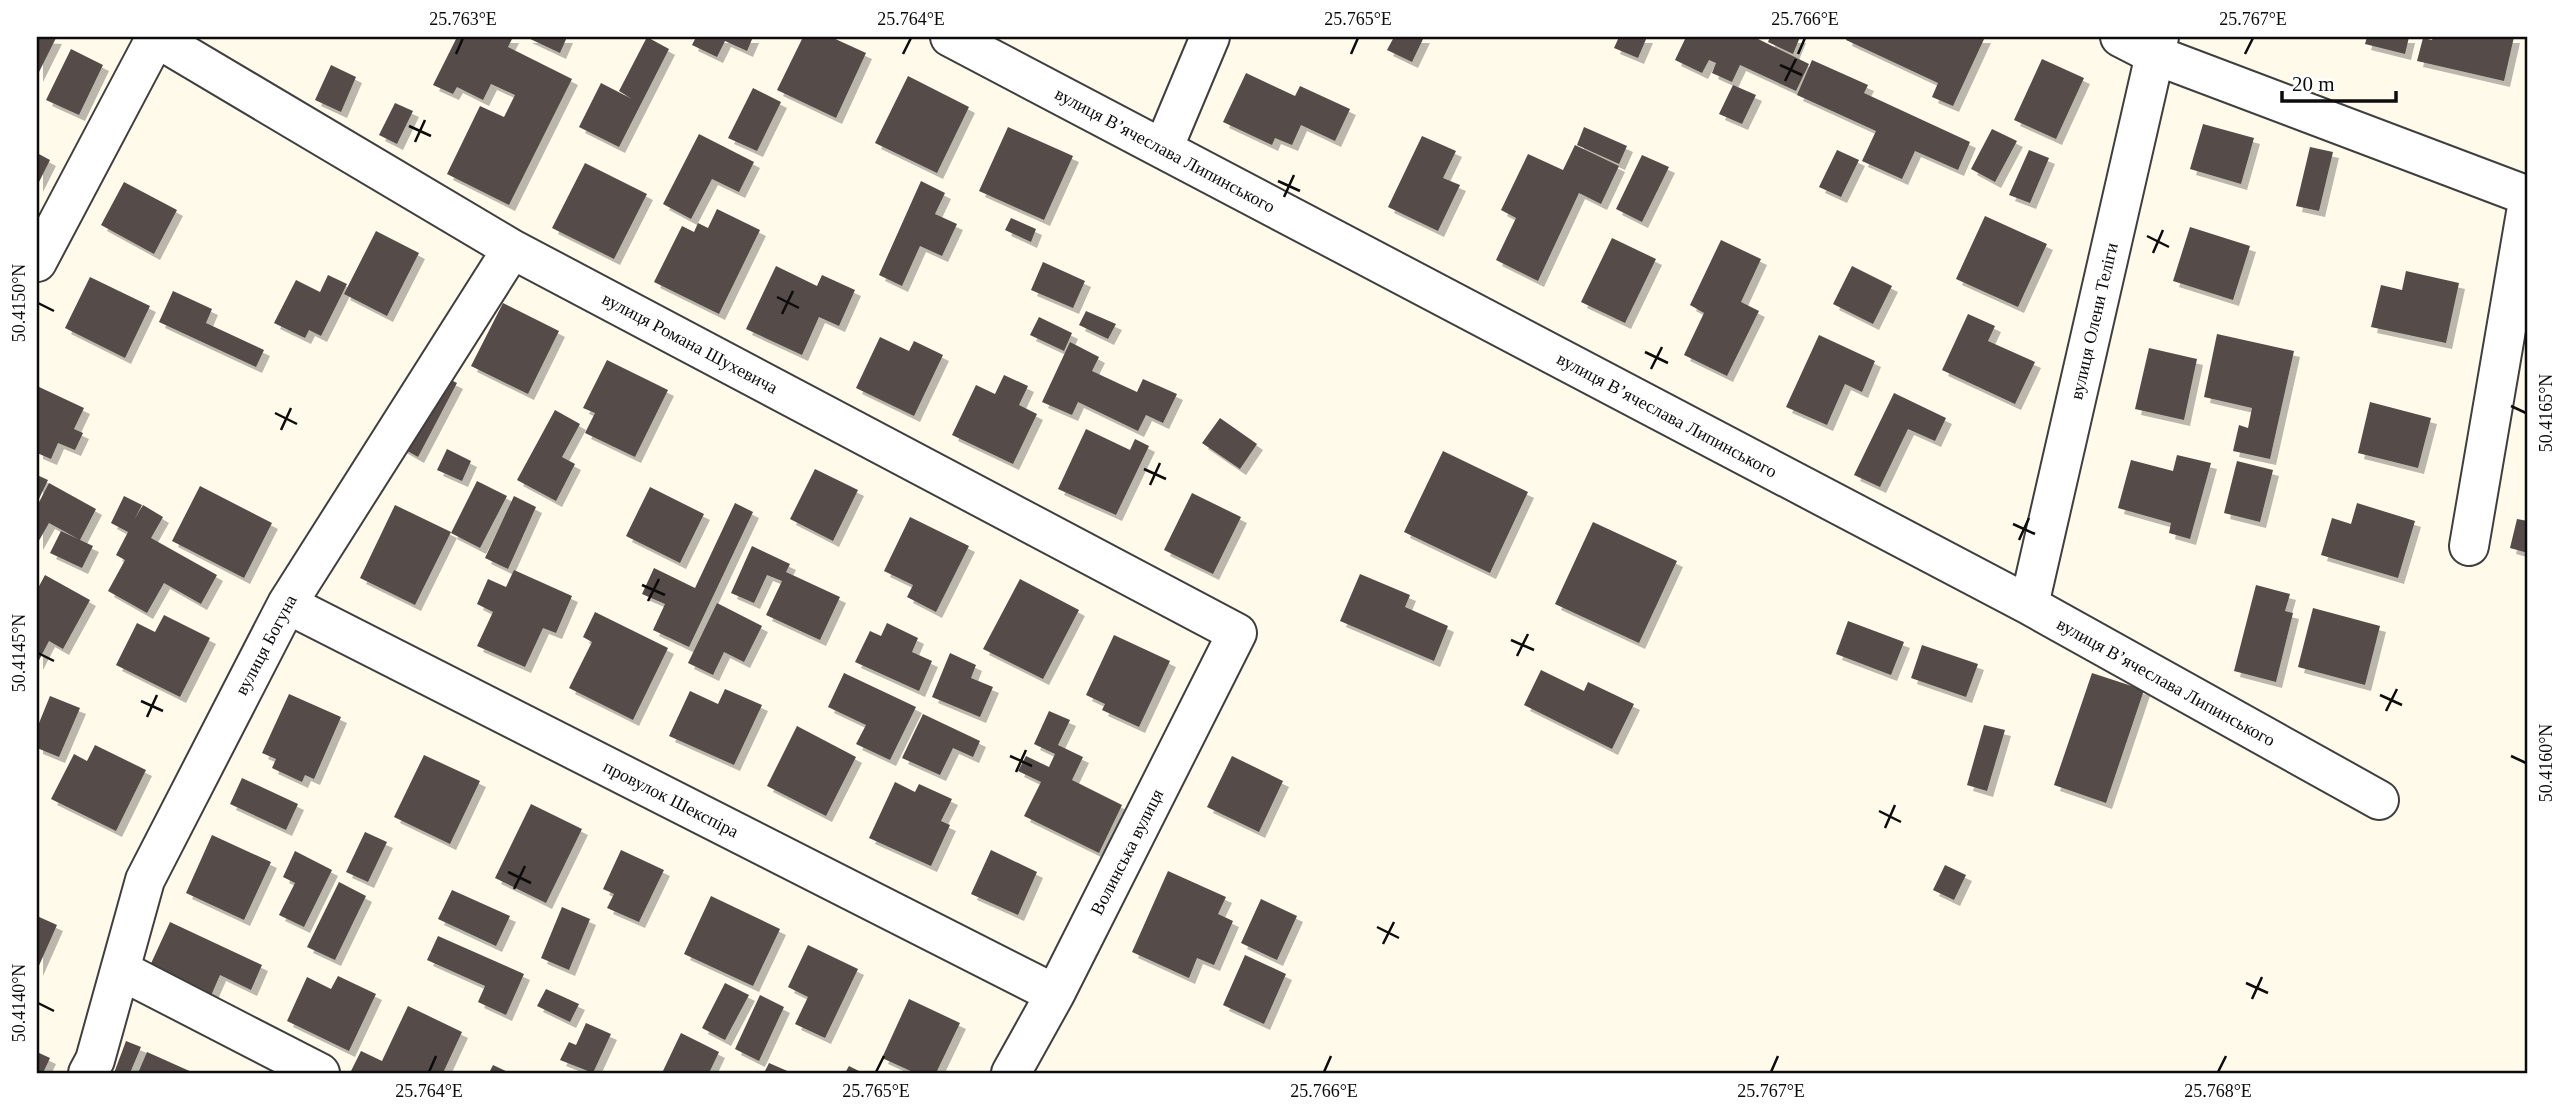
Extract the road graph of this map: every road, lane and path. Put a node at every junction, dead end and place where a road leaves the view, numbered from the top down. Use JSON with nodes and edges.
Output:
{"nodes":[{"id":1,"x":155,"y":37,"type":"edge"},
{"id":2,"x":950,"y":37,"type":"edge"},
{"id":3,"x":1210,"y":37,"type":"edge"},
{"id":4,"x":2120,"y":37,"type":"edge"},
{"id":5,"x":2157,"y":46,"type":"edge"},
{"id":6,"x":1163,"y":149,"type":"junction"},
{"id":7,"x":2528,"y":198,"type":"edge"},
{"id":8,"x":512,"y":249,"type":"junction"},
{"id":9,"x":37,"y":262,"type":"edge"},
{"id":10,"x":2469,"y":546,"type":"dead end"},
{"id":11,"x":287,"y":604,"type":"junction"},
{"id":12,"x":2029,"y":605,"type":"junction"},
{"id":13,"x":1235,"y":631,"type":"joint"},
{"id":14,"x":2379,"y":800,"type":"dead end"},
{"id":15,"x":120,"y":970,"type":"junction"},
{"id":16,"x":1055,"y":994,"type":"junction"},
{"id":17,"x":88,"y":1073,"type":"edge"},
{"id":18,"x":320,"y":1073,"type":"edge"},
{"id":19,"x":1011,"y":1073,"type":"edge"}],
"edges":[{"from":1,"to":8,"type":"street","name":"вулиця Романа Шухевича"},
{"from":1,"to":9,"type":"street"},
{"from":2,"to":6,"type":"street","name":"вулиця Вʼячеслава Липинського"},
{"from":3,"to":6,"type":"street"},
{"from":4,"to":5,"type":"street"},
{"from":5,"to":7,"type":"street"},
{"from":5,"to":12,"type":"street","name":"вулиця Олени Теліги"},
{"from":6,"to":12,"type":"street","name":"вулиця Вʼячеслава Липинського"},
{"from":7,"to":10,"type":"street"},
{"from":8,"to":11,"type":"street","name":"вулиця Богуна"},
{"from":8,"to":13,"type":"street","name":"вулиця Романа Шухевича"},
{"from":11,"to":15,"type":"street","name":"вулиця Богуна"},
{"from":11,"to":16,"type":"street","name":"провулок Шекспіра"},
{"from":12,"to":14,"type":"street","name":"вулиця Вʼячеслава Липинського"},
{"from":13,"to":16,"type":"street","name":"Волинська вулиця"},
{"from":15,"to":17,"type":"street","name":"вулиця Богуна"},
{"from":15,"to":18,"type":"street"},
{"from":16,"to":19,"type":"street","name":"Волинська вулиця"}]}
